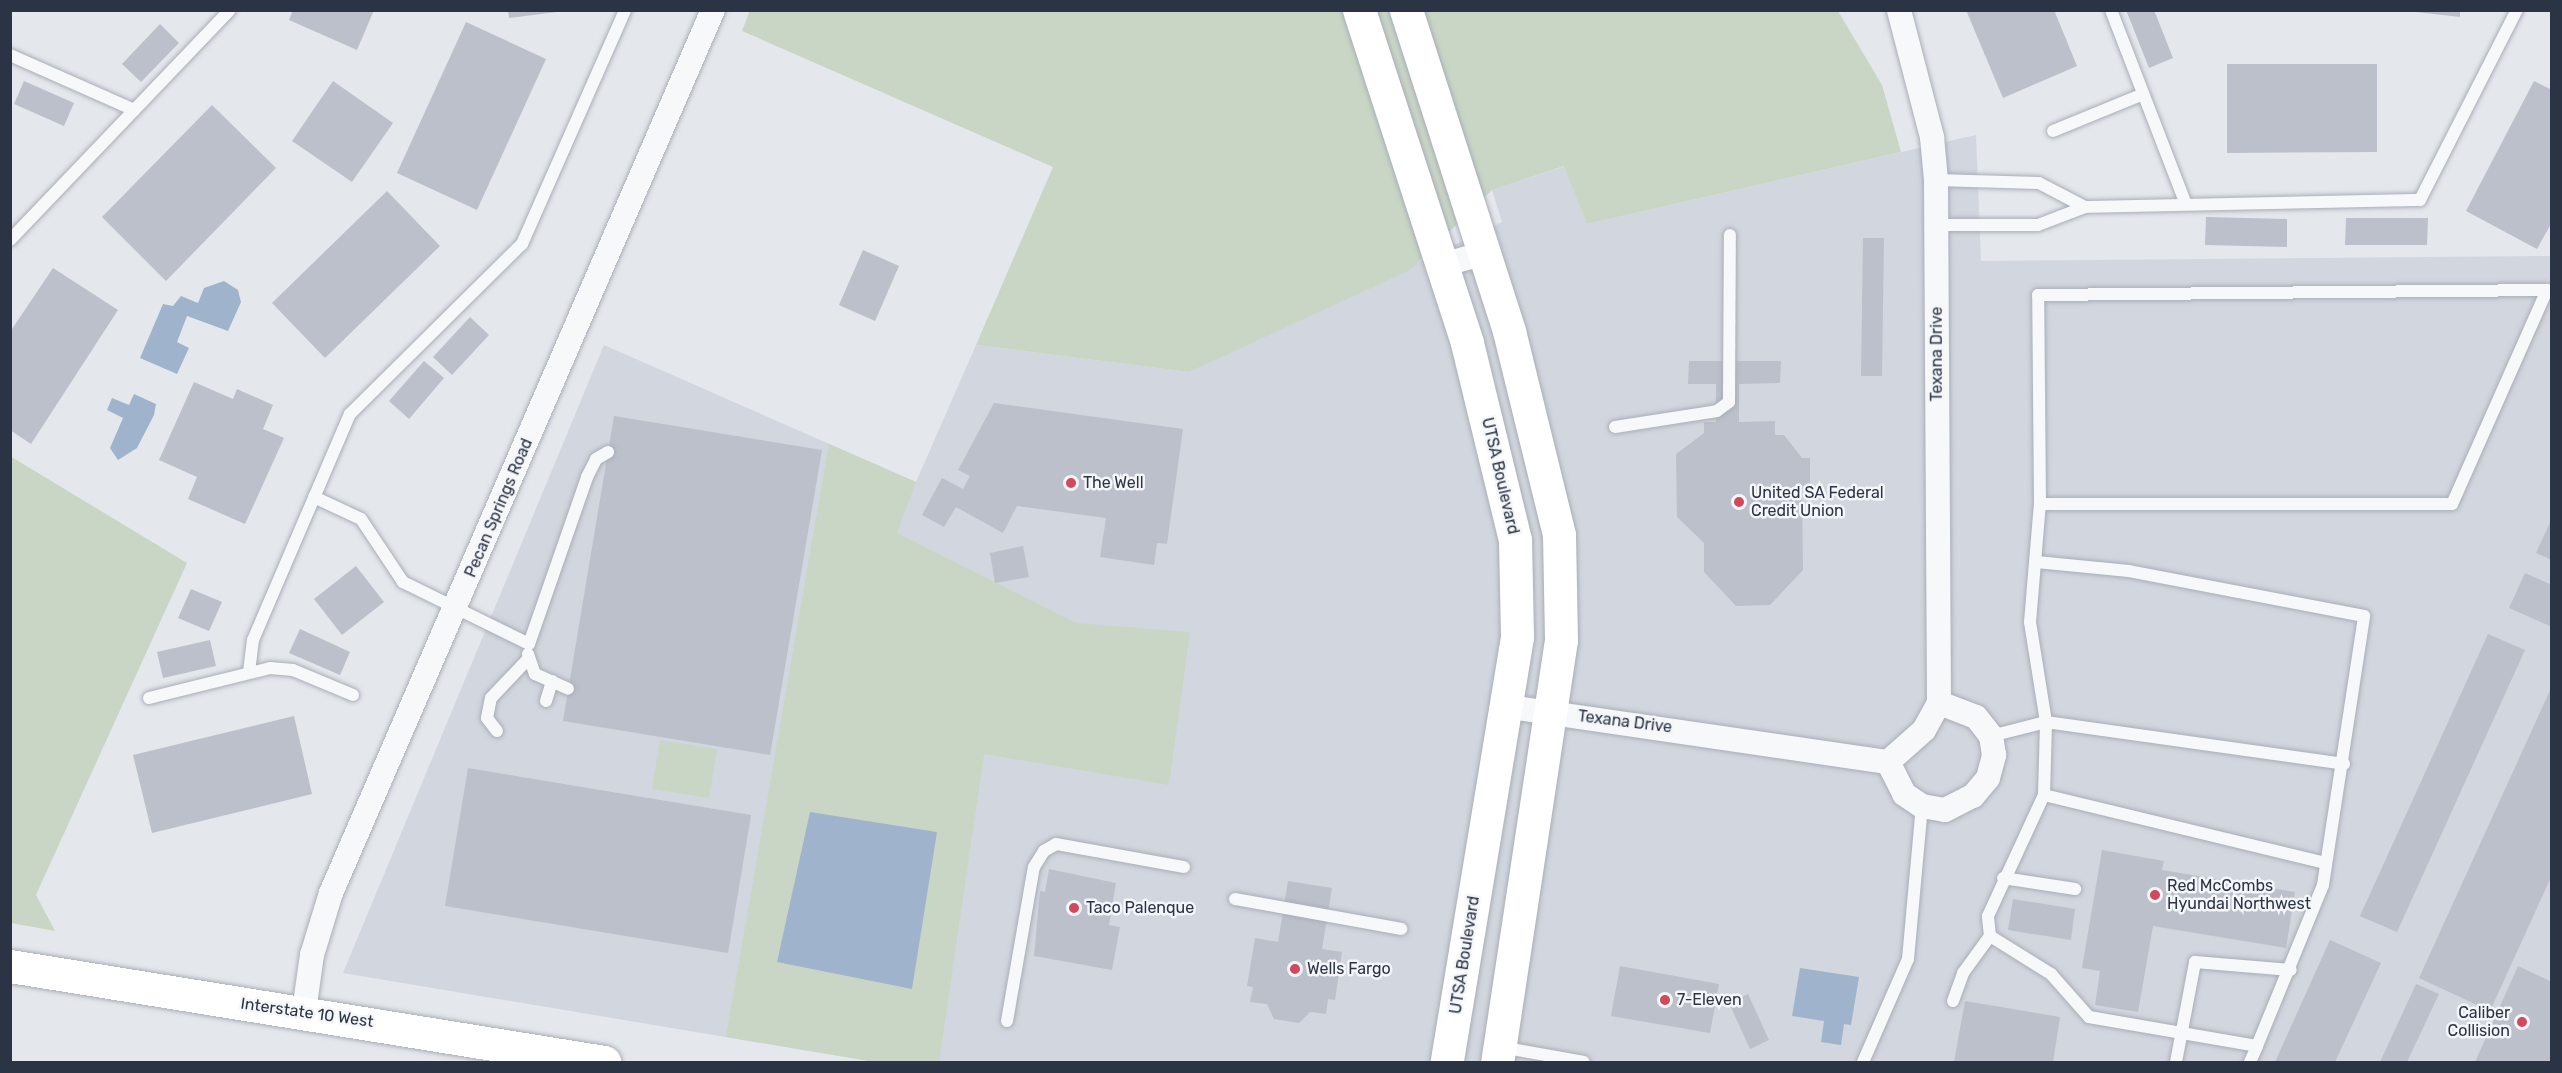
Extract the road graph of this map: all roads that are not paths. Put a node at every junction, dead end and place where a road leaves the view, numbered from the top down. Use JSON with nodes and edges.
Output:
{"nodes":[{"id":1,"x":230,"y":10,"type":"edge"},
{"id":2,"x":625,"y":10,"type":"edge"},
{"id":3,"x":713,"y":10,"type":"edge"},
{"id":4,"x":1359,"y":10,"type":"edge"},
{"id":5,"x":1406,"y":10,"type":"edge"},
{"id":6,"x":1899,"y":10,"type":"edge"},
{"id":7,"x":2111,"y":10,"type":"edge"},
{"id":8,"x":2517,"y":10,"type":"edge"},
{"id":9,"x":10,"y":55,"type":"edge"},
{"id":10,"x":2143,"y":93,"type":"junction"},
{"id":11,"x":134,"y":110,"type":"junction"},
{"id":12,"x":2053,"y":131,"type":"dead end"},
{"id":13,"x":1936,"y":180,"type":"junction"},
{"id":14,"x":2186,"y":204,"type":"junction"},
{"id":15,"x":2085,"y":207,"type":"junction"},
{"id":16,"x":1936,"y":225,"type":"junction"},
{"id":17,"x":1730,"y":235,"type":"dead end"},
{"id":18,"x":10,"y":240,"type":"edge"},
{"id":19,"x":1485,"y":253,"type":"junction"},
{"id":20,"x":1442,"y":266,"type":"junction"},
{"id":21,"x":1616,"y":427,"type":"dead end"},
{"id":22,"x":608,"y":452,"type":"dead end"},
{"id":23,"x":314,"y":497,"type":"junction"},
{"id":24,"x":2040,"y":504,"type":"junction"},
{"id":25,"x":2036,"y":562,"type":"junction"},
{"id":26,"x":457,"y":605,"type":"junction"},
{"id":27,"x":530,"y":644,"type":"junction"},
{"id":28,"x":527,"y":660,"type":"junction"},
{"id":29,"x":249,"y":672,"type":"junction"},
{"id":30,"x":552,"y":681,"type":"junction"},
{"id":31,"x":568,"y":689,"type":"dead end"},
{"id":32,"x":353,"y":695,"type":"dead end"},
{"id":33,"x":149,"y":698,"type":"dead end"},
{"id":34,"x":546,"y":700,"type":"dead end"},
{"id":35,"x":1939,"y":703,"type":"junction"},
{"id":36,"x":1503,"y":706,"type":"junction"},
{"id":37,"x":1550,"y":712,"type":"junction"},
{"id":38,"x":2046,"y":722,"type":"junction"},
{"id":39,"x":496,"y":731,"type":"dead end"},
{"id":40,"x":1990,"y":736,"type":"junction"},
{"id":41,"x":1888,"y":762,"type":"junction"},
{"id":42,"x":2344,"y":765,"type":"junction"},
{"id":43,"x":2044,"y":795,"type":"junction"},
{"id":44,"x":1922,"y":806,"type":"junction"},
{"id":45,"x":2326,"y":863,"type":"junction"},
{"id":46,"x":1184,"y":867,"type":"dead end"},
{"id":47,"x":2003,"y":878,"type":"junction"},
{"id":48,"x":2075,"y":889,"type":"dead end"},
{"id":49,"x":1235,"y":899,"type":"dead end"},
{"id":50,"x":1401,"y":929,"type":"dead end"},
{"id":51,"x":1990,"y":936,"type":"junction"},
{"id":52,"x":10,"y":966,"type":"edge"},
{"id":53,"x":2291,"y":970,"type":"junction"},
{"id":54,"x":1953,"y":1002,"type":"dead end"},
{"id":55,"x":304,"y":1011,"type":"junction"},
{"id":56,"x":1007,"y":1021,"type":"dead end"},
{"id":57,"x":2182,"y":1031,"type":"junction"},
{"id":58,"x":2257,"y":1046,"type":"junction"},
{"id":59,"x":1498,"y":1055,"type":"edge"},
{"id":60,"x":1565,"y":1061,"type":"edge"},
{"id":61,"x":604,"y":1062,"type":"edge"},
{"id":62,"x":1448,"y":1062,"type":"edge"},
{"id":63,"x":1584,"y":1062,"type":"edge"},
{"id":64,"x":1863,"y":1062,"type":"edge"},
{"id":65,"x":2176,"y":1062,"type":"edge"},
{"id":66,"x":2250,"y":1062,"type":"edge"}],
"edges":[{"from":1,"to":11,"type":"lane"},
{"from":2,"to":23,"type":"lane"},
{"from":3,"to":26,"type":"street","name":"Pecan Springs Road"},
{"from":4,"to":20,"type":"main road","name":"UTSA Boulevard"},
{"from":5,"to":19,"type":"main road"},
{"from":6,"to":13,"type":"street","name":"Texana Drive"},
{"from":7,"to":10,"type":"lane"},
{"from":8,"to":14,"type":"lane"},
{"from":9,"to":11,"type":"lane"},
{"from":10,"to":12,"type":"lane"},
{"from":10,"to":14,"type":"lane"},
{"from":11,"to":18,"type":"lane"},
{"from":13,"to":15,"type":"lane"},
{"from":13,"to":16,"type":"street","name":"Texana Drive"},
{"from":14,"to":15,"type":"lane"},
{"from":15,"to":16,"type":"lane"},
{"from":16,"to":35,"type":"street","name":"Texana Drive"},
{"from":17,"to":21,"type":"lane"},
{"from":19,"to":20,"type":"street"},
{"from":19,"to":37,"type":"main road"},
{"from":20,"to":36,"type":"main road","name":"UTSA Boulevard"},
{"from":22,"to":27,"type":"lane"},
{"from":23,"to":26,"type":"lane"},
{"from":23,"to":29,"type":"lane"},
{"from":24,"to":24,"type":"lane"},
{"from":24,"to":25,"type":"lane"},
{"from":25,"to":38,"type":"lane"},
{"from":25,"to":42,"type":"lane"},
{"from":26,"to":27,"type":"lane"},
{"from":26,"to":55,"type":"street","name":"Pecan Springs Road"},
{"from":27,"to":28,"type":"lane"},
{"from":28,"to":30,"type":"lane"},
{"from":28,"to":39,"type":"lane"},
{"from":29,"to":32,"type":"lane"},
{"from":29,"to":33,"type":"lane"},
{"from":30,"to":31,"type":"lane"},
{"from":30,"to":34,"type":"lane"},
{"from":35,"to":40,"type":"street"},
{"from":35,"to":41,"type":"street","name":"Texana Drive"},
{"from":36,"to":37,"type":"street","name":"Texana Drive"},
{"from":36,"to":62,"type":"main road","name":"UTSA Boulevard"},
{"from":37,"to":41,"type":"street","name":"Texana Drive"},
{"from":37,"to":59,"type":"main road"},
{"from":38,"to":40,"type":"lane"},
{"from":38,"to":42,"type":"lane"},
{"from":38,"to":43,"type":"lane"},
{"from":40,"to":44,"type":"street"},
{"from":41,"to":44,"type":"street"},
{"from":42,"to":45,"type":"lane"},
{"from":43,"to":45,"type":"lane"},
{"from":43,"to":47,"type":"lane"},
{"from":44,"to":64,"type":"lane"},
{"from":45,"to":53,"type":"lane"},
{"from":46,"to":56,"type":"lane"},
{"from":47,"to":48,"type":"lane"},
{"from":47,"to":51,"type":"lane"},
{"from":49,"to":50,"type":"lane"},
{"from":51,"to":54,"type":"lane"},
{"from":51,"to":57,"type":"lane"},
{"from":52,"to":55,"type":"main road","name":"Interstate 10 West"},
{"from":53,"to":57,"type":"lane"},
{"from":53,"to":58,"type":"lane"},
{"from":55,"to":61,"type":"main road","name":"Interstate 10 West"},
{"from":57,"to":58,"type":"lane"},
{"from":57,"to":65,"type":"lane"},
{"from":58,"to":66,"type":"lane"},
{"from":59,"to":60,"type":"lane"},
{"from":60,"to":63,"type":"lane"}]}
